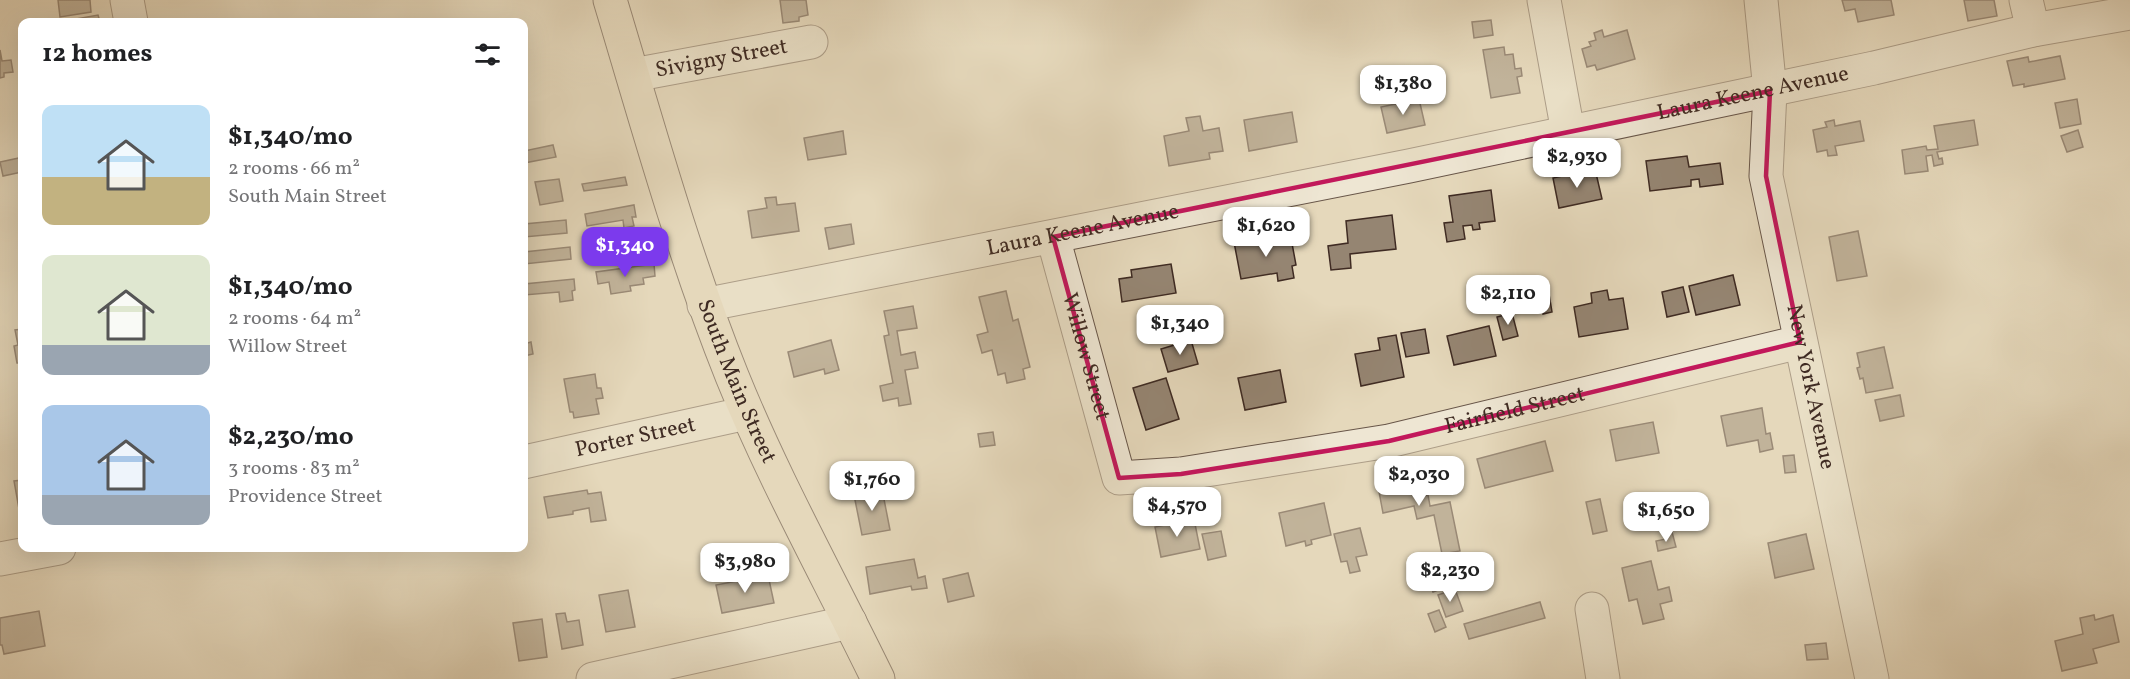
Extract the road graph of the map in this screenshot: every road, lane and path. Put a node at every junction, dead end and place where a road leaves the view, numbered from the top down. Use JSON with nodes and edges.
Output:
{"nodes":[{"id":1,"x":127,"y":0,"type":"edge"},
{"id":2,"x":610,"y":0,"type":"edge"},
{"id":3,"x":1544,"y":0,"type":"edge"},
{"id":4,"x":1761,"y":0,"type":"edge"},
{"id":5,"x":2130,"y":13,"type":"edge"},
{"id":6,"x":2030,"y":15,"type":"edge"},
{"id":7,"x":130,"y":18,"type":"edge"},
{"id":8,"x":811,"y":42,"type":"dead end"},
{"id":9,"x":633,"y":75,"type":"junction"},
{"id":10,"x":1770,"y":91,"type":"junction"},
{"id":11,"x":1568,"y":132,"type":"junction"},
{"id":12,"x":1053,"y":237,"type":"junction"},
{"id":13,"x":705,"y":305,"type":"junction"},
{"id":14,"x":1800,"y":342,"type":"junction"},
{"id":15,"x":747,"y":413,"type":"junction"},
{"id":16,"x":528,"y":461,"type":"edge"},
{"id":17,"x":1120,"y":478,"type":"joint"},
{"id":18,"x":38,"y":552,"type":"edge"},
{"id":19,"x":0,"y":559,"type":"edge"},
{"id":20,"x":1592,"y":609,"type":"dead end"},
{"id":21,"x":850,"y":622,"type":"junction"},
{"id":22,"x":593,"y":679,"type":"edge"},
{"id":23,"x":878,"y":679,"type":"edge"},
{"id":24,"x":1602,"y":679,"type":"edge"},
{"id":25,"x":1872,"y":679,"type":"edge"}],
"edges":[{"from":1,"to":7,"type":"street"},
{"from":2,"to":9,"type":"main road","name":"South Main Street"},
{"from":3,"to":11,"type":"street"},
{"from":4,"to":10,"type":"street","name":"New York Avenue"},
{"from":5,"to":6,"type":"street","name":"Laura Keene Avenue"},
{"from":6,"to":10,"type":"street","name":"Laura Keene Avenue"},
{"from":8,"to":9,"type":"street","name":"Sivigny Street"},
{"from":9,"to":13,"type":"main road","name":"South Main Street"},
{"from":10,"to":11,"type":"street","name":"Laura Keene Avenue"},
{"from":10,"to":14,"type":"street","name":"New York Avenue"},
{"from":11,"to":12,"type":"street","name":"Laura Keene Avenue"},
{"from":12,"to":13,"type":"street","name":"Laura Keene Avenue"},
{"from":12,"to":17,"type":"street","name":"Willow Street"},
{"from":13,"to":15,"type":"main road","name":"South Main Street"},
{"from":14,"to":17,"type":"street","name":"Fairfield Street"},
{"from":14,"to":25,"type":"street","name":"New York Avenue"},
{"from":15,"to":16,"type":"street","name":"Porter Street"},
{"from":15,"to":21,"type":"main road","name":"South Main Street"},
{"from":18,"to":19,"type":"street"},
{"from":20,"to":24,"type":"street"},
{"from":21,"to":22,"type":"street"},
{"from":21,"to":23,"type":"main road","name":"South Main Street"}]}
